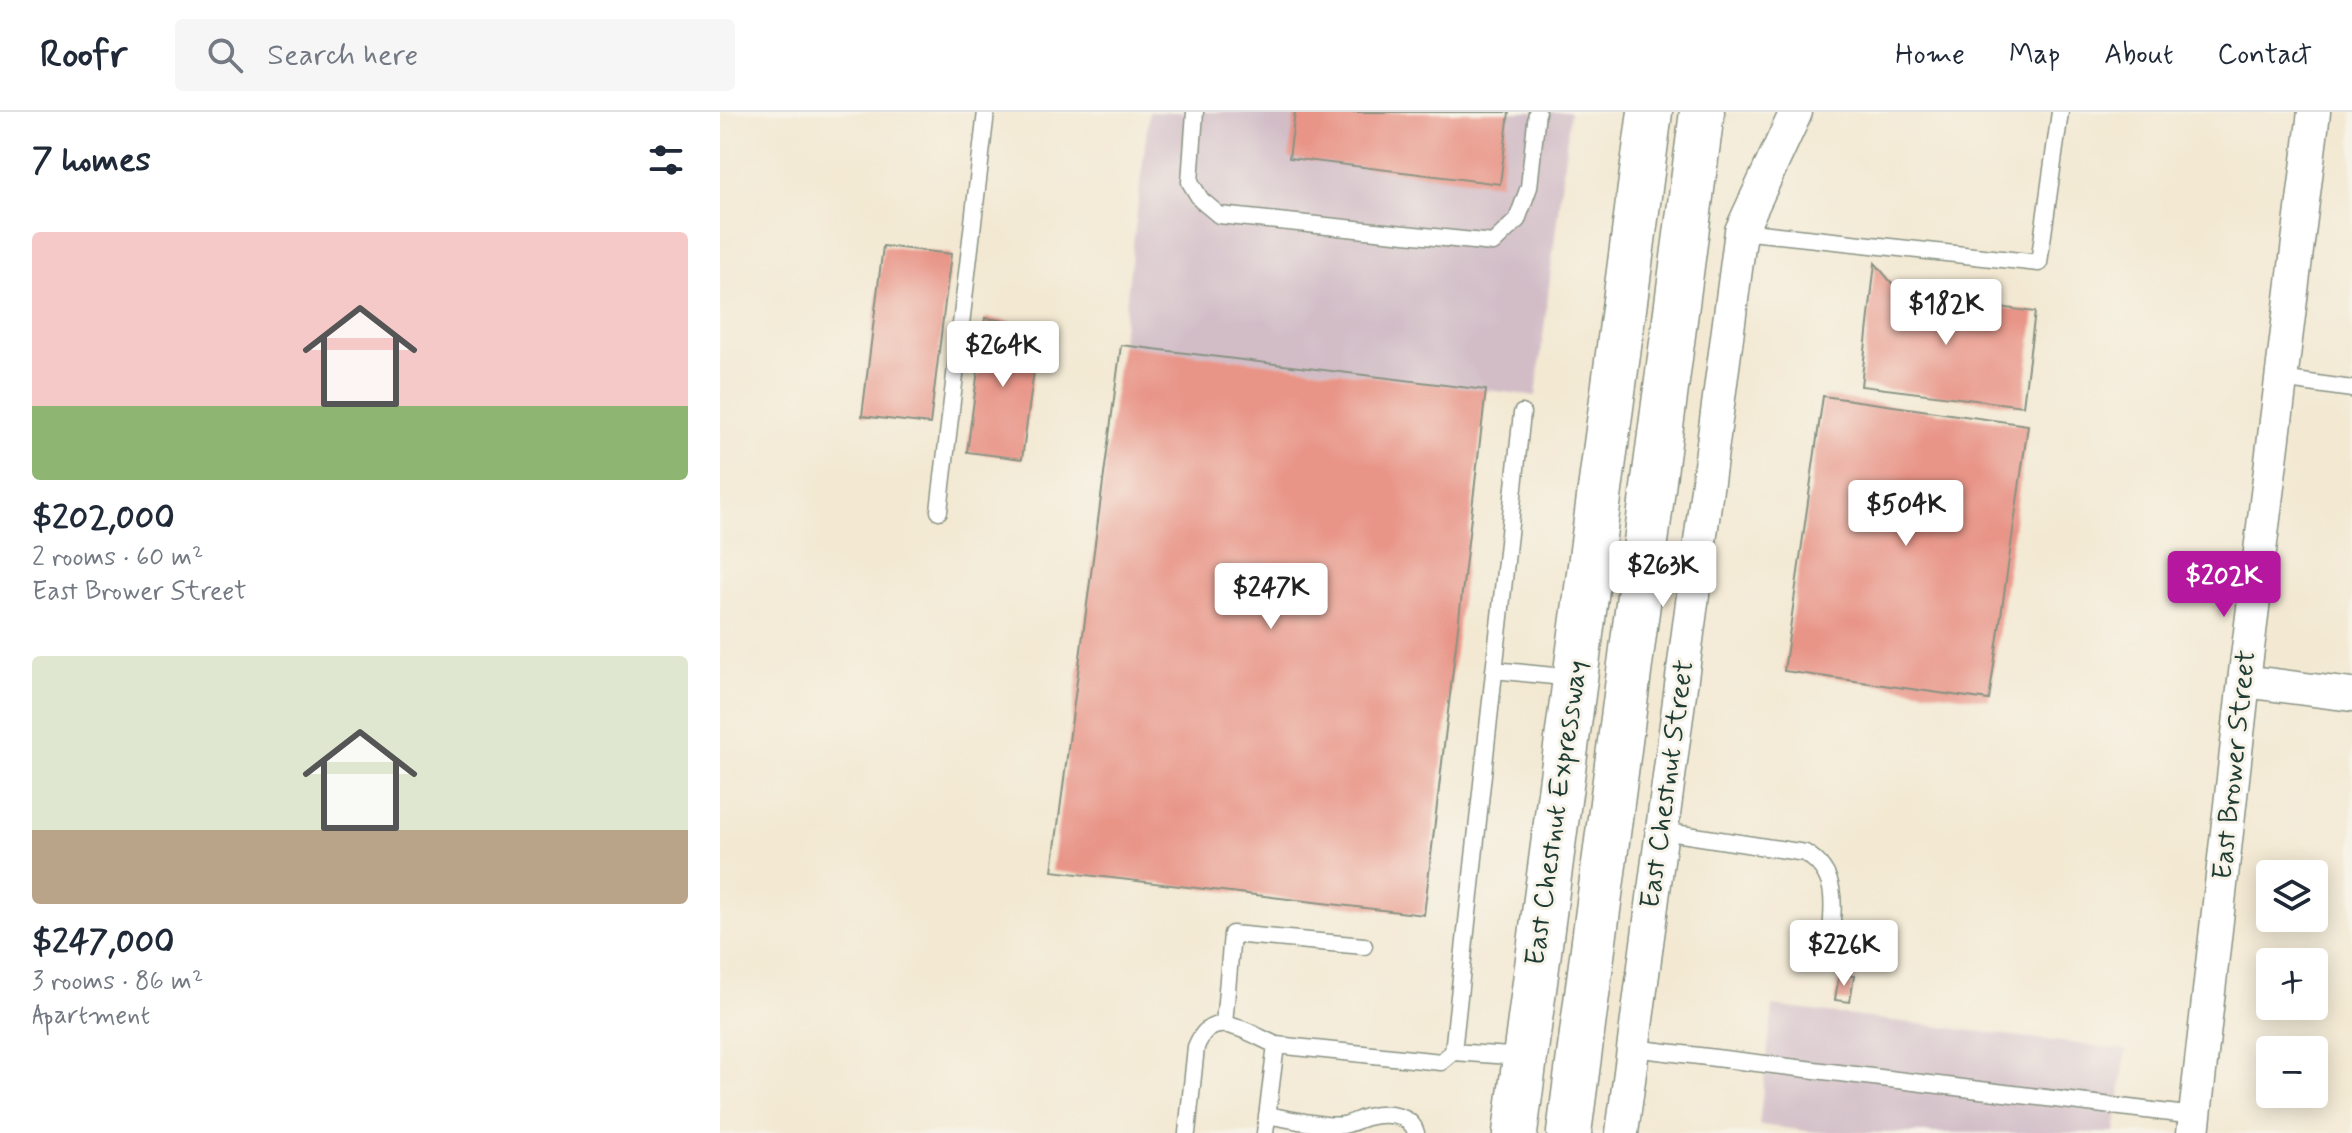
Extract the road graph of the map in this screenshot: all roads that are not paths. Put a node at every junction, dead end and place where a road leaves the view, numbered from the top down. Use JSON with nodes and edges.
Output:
{"nodes":[{"id":1,"x":986,"y":112,"type":"edge"},
{"id":2,"x":1195,"y":112,"type":"edge"},
{"id":3,"x":1537,"y":112,"type":"edge"},
{"id":4,"x":1650,"y":112,"type":"edge"},
{"id":5,"x":1702,"y":112,"type":"edge"},
{"id":6,"x":1796,"y":112,"type":"edge"},
{"id":7,"x":2060,"y":112,"type":"edge"},
{"id":8,"x":2314,"y":112,"type":"edge"},
{"id":9,"x":1741,"y":231,"type":"junction"},
{"id":10,"x":2281,"y":379,"type":"junction"},
{"id":11,"x":2352,"y":389,"type":"edge"},
{"id":12,"x":1522,"y":413,"type":"dead end"},
{"id":13,"x":939,"y":511,"type":"dead end"},
{"id":14,"x":1494,"y":670,"type":"junction"},
{"id":15,"x":1575,"y":679,"type":"junction"},
{"id":16,"x":2244,"y":681,"type":"junction"},
{"id":17,"x":2352,"y":695,"type":"edge"},
{"id":18,"x":1662,"y":831,"type":"junction"},
{"id":19,"x":1364,"y":946,"type":"dead end"},
{"id":20,"x":1829,"y":955,"type":"dead end"},
{"id":21,"x":1224,"y":1024,"type":"junction"},
{"id":22,"x":1276,"y":1045,"type":"junction"},
{"id":23,"x":1633,"y":1048,"type":"junction"},
{"id":24,"x":1453,"y":1052,"type":"junction"},
{"id":25,"x":1525,"y":1057,"type":"junction"},
{"id":26,"x":1267,"y":1115,"type":"junction"},
{"id":27,"x":2194,"y":1125,"type":"edge"},
{"id":28,"x":1341,"y":1130,"type":"edge"},
{"id":29,"x":1187,"y":1133,"type":"edge"},
{"id":30,"x":1265,"y":1133,"type":"edge"},
{"id":31,"x":1416,"y":1133,"type":"edge"},
{"id":32,"x":1515,"y":1133,"type":"edge"},
{"id":33,"x":1569,"y":1133,"type":"edge"},
{"id":34,"x":1622,"y":1133,"type":"edge"}],
"edges":[{"from":1,"to":13,"type":"lane"},
{"from":2,"to":3,"type":"lane"},
{"from":4,"to":15,"type":"main road","name":"East Chestnut Expressway"},
{"from":5,"to":33,"type":"main road","name":"East Chestnut Expressway"},
{"from":6,"to":9,"type":"street","name":"East Chestnut Street"},
{"from":7,"to":9,"type":"lane"},
{"from":8,"to":10,"type":"street","name":"East Brower Street"},
{"from":9,"to":18,"type":"street","name":"East Chestnut Street"},
{"from":10,"to":11,"type":"lane"},
{"from":10,"to":16,"type":"street","name":"East Brower Street"},
{"from":12,"to":14,"type":"lane"},
{"from":14,"to":15,"type":"lane"},
{"from":14,"to":24,"type":"lane"},
{"from":15,"to":25,"type":"main road","name":"East Chestnut Expressway"},
{"from":16,"to":17,"type":"street"},
{"from":16,"to":27,"type":"street","name":"East Brower Street"},
{"from":18,"to":20,"type":"lane"},
{"from":18,"to":23,"type":"street","name":"East Chestnut Street"},
{"from":19,"to":21,"type":"lane"},
{"from":21,"to":22,"type":"lane"},
{"from":21,"to":29,"type":"lane"},
{"from":22,"to":24,"type":"lane"},
{"from":22,"to":26,"type":"lane"},
{"from":23,"to":27,"type":"lane"},
{"from":23,"to":34,"type":"street","name":"East Chestnut Street"},
{"from":24,"to":25,"type":"lane"},
{"from":25,"to":32,"type":"main road","name":"East Chestnut Expressway"},
{"from":26,"to":28,"type":"lane"},
{"from":26,"to":30,"type":"lane"},
{"from":28,"to":31,"type":"lane"}]}
